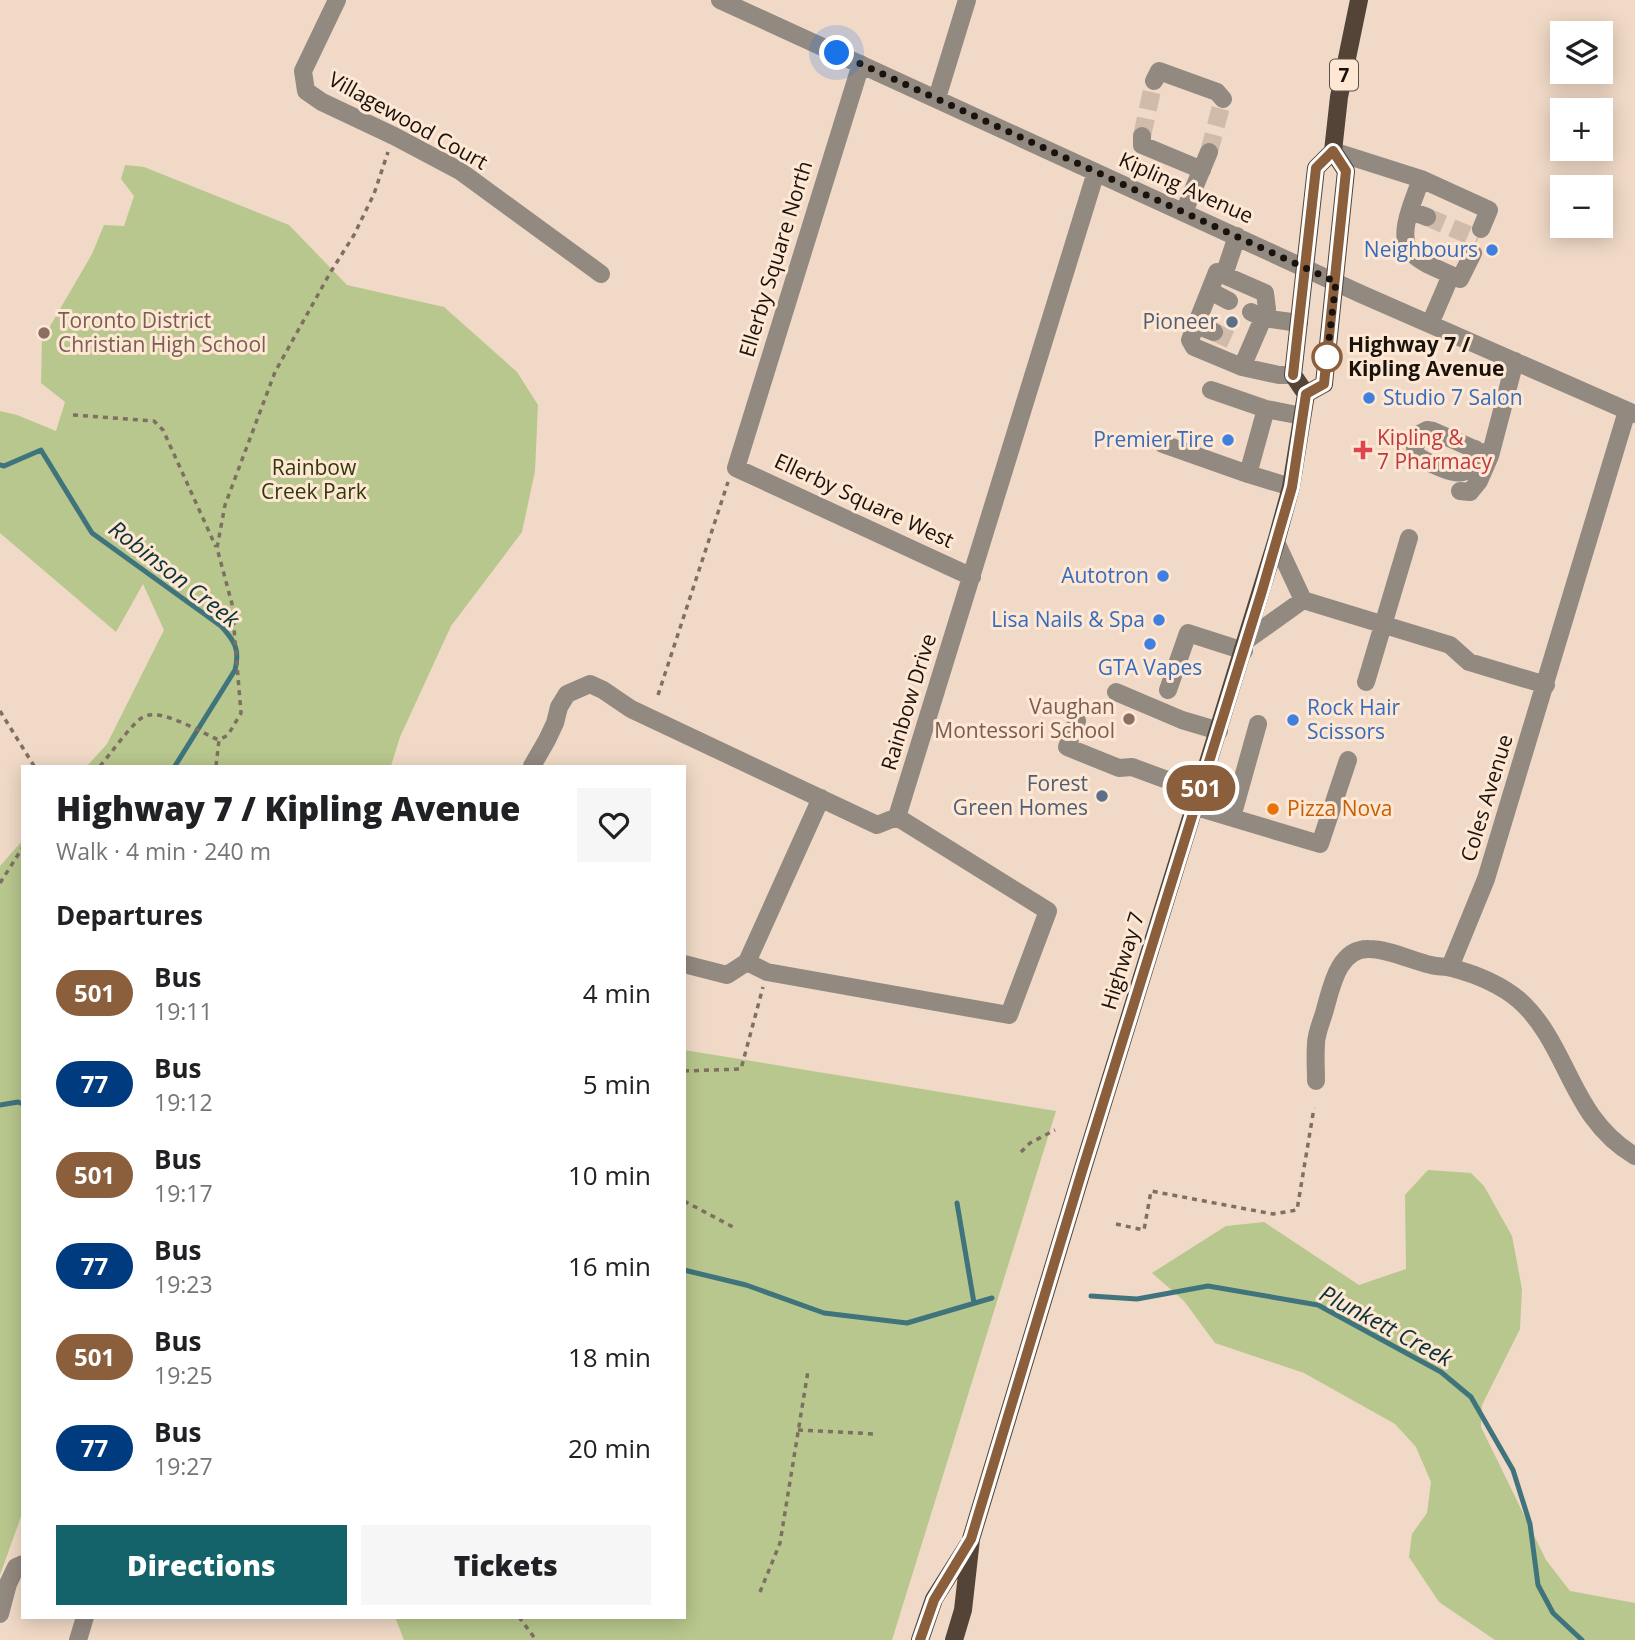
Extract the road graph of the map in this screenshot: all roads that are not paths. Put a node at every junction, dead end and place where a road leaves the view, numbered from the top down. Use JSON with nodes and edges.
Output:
{"nodes":[{"id":1,"x":337,"y":0,"type":"edge"},
{"id":2,"x":720,"y":0,"type":"edge"},
{"id":3,"x":967,"y":0,"type":"edge"},
{"id":4,"x":1359,"y":0,"type":"edge"},
{"id":5,"x":860,"y":64,"type":"junction"},
{"id":6,"x":1154,"y":81,"type":"dead end"},
{"id":7,"x":937,"y":99,"type":"junction"},
{"id":8,"x":1223,"y":99,"type":"dead end"},
{"id":9,"x":1142,"y":136,"type":"dead end"},
{"id":10,"x":1333,"y":151,"type":"junction"},
{"id":11,"x":1209,"y":152,"type":"tunnel mouth"},
{"id":12,"x":1202,"y":170,"type":"junction"},
{"id":13,"x":1096,"y":172,"type":"junction"},
{"id":14,"x":1422,"y":179,"type":"junction"},
{"id":15,"x":1184,"y":212,"type":"junction"},
{"id":16,"x":1481,"y":229,"type":"dead end"},
{"id":17,"x":1237,"y":236,"type":"junction"},
{"id":18,"x":1473,"y":253,"type":"dead end"},
{"id":19,"x":1305,"y":267,"type":"junction"},
{"id":20,"x":601,"y":274,"type":"dead end"},
{"id":21,"x":1224,"y":275,"type":"junction"},
{"id":22,"x":1451,"y":275,"type":"junction"},
{"id":23,"x":1336,"y":282,"type":"junction"},
{"id":24,"x":1210,"y":291,"type":"junction"},
{"id":25,"x":1229,"y":301,"type":"dead end"},
{"id":26,"x":1257,"y":315,"type":"junction"},
{"id":27,"x":1299,"y":323,"type":"junction"},
{"id":28,"x":1430,"y":324,"type":"junction"},
{"id":29,"x":1196,"y":325,"type":"junction"},
{"id":30,"x":1214,"y":332,"type":"tunnel mouth"},
{"id":31,"x":1515,"y":362,"type":"junction"},
{"id":32,"x":1242,"y":367,"type":"junction"},
{"id":33,"x":1293,"y":375,"type":"junction"},
{"id":34,"x":1210,"y":390,"type":"dead end"},
{"id":35,"x":1306,"y":394,"type":"junction"},
{"id":36,"x":1266,"y":409,"type":"junction"},
{"id":37,"x":1631,"y":413,"type":"edge"},
{"id":38,"x":1302,"y":416,"type":"junction"},
{"id":39,"x":1163,"y":444,"type":"dead end"},
{"id":40,"x":736,"y":468,"type":"joint"},
{"id":41,"x":1248,"y":474,"type":"junction"},
{"id":42,"x":1292,"y":487,"type":"junction"},
{"id":43,"x":1460,"y":491,"type":"dead end"},
{"id":44,"x":1409,"y":538,"type":"dead end"},
{"id":45,"x":1276,"y":542,"type":"junction"},
{"id":46,"x":972,"y":577,"type":"junction"},
{"id":47,"x":1303,"y":600,"type":"junction"},
{"id":48,"x":1383,"y":624,"type":"junction"},
{"id":49,"x":1246,"y":645,"type":"junction"},
{"id":50,"x":1366,"y":682,"type":"dead end"},
{"id":51,"x":1546,"y":685,"type":"junction"},
{"id":52,"x":1168,"y":690,"type":"dead end"},
{"id":53,"x":1116,"y":692,"type":"dead end"},
{"id":54,"x":1077,"y":721,"type":"dead end"},
{"id":55,"x":1258,"y":724,"type":"dead end"},
{"id":56,"x":1219,"y":731,"type":"junction"},
{"id":57,"x":1348,"y":760,"type":"dead end"},
{"id":58,"x":533,"y":765,"type":"edge"},
{"id":59,"x":821,"y":798,"type":"junction"},
{"id":60,"x":1198,"y":799,"type":"junction"},
{"id":61,"x":897,"y":817,"type":"junction"},
{"id":62,"x":1232,"y":817,"type":"junction"},
{"id":63,"x":747,"y":962,"type":"junction"},
{"id":64,"x":686,"y":965,"type":"edge"},
{"id":65,"x":1450,"y":967,"type":"junction"},
{"id":66,"x":1316,"y":1081,"type":"dead end"},
{"id":67,"x":1635,"y":1156,"type":"edge"},
{"id":68,"x":971,"y":1539,"type":"junction"},
{"id":69,"x":21,"y":1565,"type":"edge"},
{"id":70,"x":0,"y":1614,"type":"edge"},
{"id":71,"x":84,"y":1619,"type":"edge"},
{"id":72,"x":78,"y":1640,"type":"edge"},
{"id":73,"x":920,"y":1640,"type":"edge"},
{"id":74,"x":954,"y":1640,"type":"edge"}],
"edges":[{"from":1,"to":20,"type":"street","name":"Villagewood Court"},
{"from":2,"to":5,"type":"street","name":"Kipling Avenue"},
{"from":3,"to":7,"type":"street"},
{"from":4,"to":10,"type":"main road","name":"Highway 7","number":"7"},
{"from":5,"to":7,"type":"street","name":"Kipling Avenue"},
{"from":5,"to":40,"type":"street","name":"Ellerby Square North"},
{"from":6,"to":8,"type":"street"},
{"from":7,"to":13,"type":"street","name":"Kipling Avenue"},
{"from":9,"to":12,"type":"street"},
{"from":10,"to":14,"type":"street"},
{"from":10,"to":19,"type":"main road","name":"Highway 7","number":"7"},
{"from":10,"to":23,"type":"main road","name":"Highway 7","number":"7"},
{"from":11,"to":12,"type":"street"},
{"from":12,"to":15,"type":"street"},
{"from":13,"to":15,"type":"street","name":"Kipling Avenue"},
{"from":13,"to":46,"type":"street","name":"Rainbow Drive"},
{"from":14,"to":16,"type":"street"},
{"from":14,"to":22,"type":"street"},
{"from":15,"to":17,"type":"street","name":"Kipling Avenue"},
{"from":17,"to":19,"type":"street","name":"Kipling Avenue"},
{"from":17,"to":21,"type":"street"},
{"from":18,"to":22,"type":"street"},
{"from":19,"to":23,"type":"street","name":"Kipling Avenue"},
{"from":19,"to":27,"type":"main road","name":"Highway 7","number":"7"},
{"from":21,"to":24,"type":"street"},
{"from":21,"to":26,"type":"street"},
{"from":22,"to":28,"type":"street"},
{"from":23,"to":28,"type":"street","name":"Kipling Avenue"},
{"from":23,"to":35,"type":"main road","name":"Highway 7","number":"7"},
{"from":24,"to":25,"type":"street"},
{"from":24,"to":29,"type":"street"},
{"from":26,"to":27,"type":"street"},
{"from":26,"to":32,"type":"street"},
{"from":27,"to":33,"type":"main road","name":"Highway 7","number":"7"},
{"from":28,"to":31,"type":"street","name":"Kipling Avenue"},
{"from":29,"to":30,"type":"street"},
{"from":29,"to":32,"type":"street"},
{"from":31,"to":37,"type":"street","name":"Kipling Avenue"},
{"from":31,"to":43,"type":"street"},
{"from":32,"to":33,"type":"street"},
{"from":33,"to":35,"type":"main road"},
{"from":34,"to":36,"type":"street"},
{"from":35,"to":38,"type":"main road","name":"Highway 7","number":"7"},
{"from":36,"to":38,"type":"street"},
{"from":36,"to":41,"type":"street"},
{"from":37,"to":51,"type":"street","name":"Coles Avenue"},
{"from":38,"to":42,"type":"main road","name":"Highway 7","number":"7"},
{"from":39,"to":41,"type":"street"},
{"from":40,"to":46,"type":"street","name":"Ellerby Square West"},
{"from":41,"to":42,"type":"street"},
{"from":42,"to":45,"type":"main road","name":"Highway 7","number":"7"},
{"from":44,"to":48,"type":"street"},
{"from":45,"to":47,"type":"street"},
{"from":45,"to":49,"type":"main road","name":"Highway 7","number":"7"},
{"from":46,"to":61,"type":"street","name":"Rainbow Drive"},
{"from":47,"to":48,"type":"street"},
{"from":47,"to":49,"type":"street"},
{"from":48,"to":50,"type":"street"},
{"from":48,"to":51,"type":"street"},
{"from":49,"to":52,"type":"street"},
{"from":49,"to":56,"type":"main road","name":"Highway 7","number":"7"},
{"from":51,"to":65,"type":"street","name":"Coles Avenue"},
{"from":53,"to":56,"type":"street"},
{"from":54,"to":60,"type":"street"},
{"from":55,"to":62,"type":"street"},
{"from":56,"to":60,"type":"main road","name":"Highway 7","number":"7"},
{"from":57,"to":62,"type":"street"},
{"from":58,"to":59,"type":"street"},
{"from":59,"to":61,"type":"street"},
{"from":59,"to":63,"type":"street"},
{"from":60,"to":62,"type":"street"},
{"from":60,"to":68,"type":"main road","name":"Highway 7","number":"7"},
{"from":61,"to":63,"type":"street"},
{"from":63,"to":64,"type":"street"},
{"from":65,"to":66,"type":"street"},
{"from":65,"to":67,"type":"street"},
{"from":68,"to":73,"type":"main road","name":"Highway 7","number":"7"},
{"from":68,"to":74,"type":"main road","name":"Highway 7","number":"7"},
{"from":69,"to":70,"type":"street"},
{"from":71,"to":72,"type":"street"}]}
